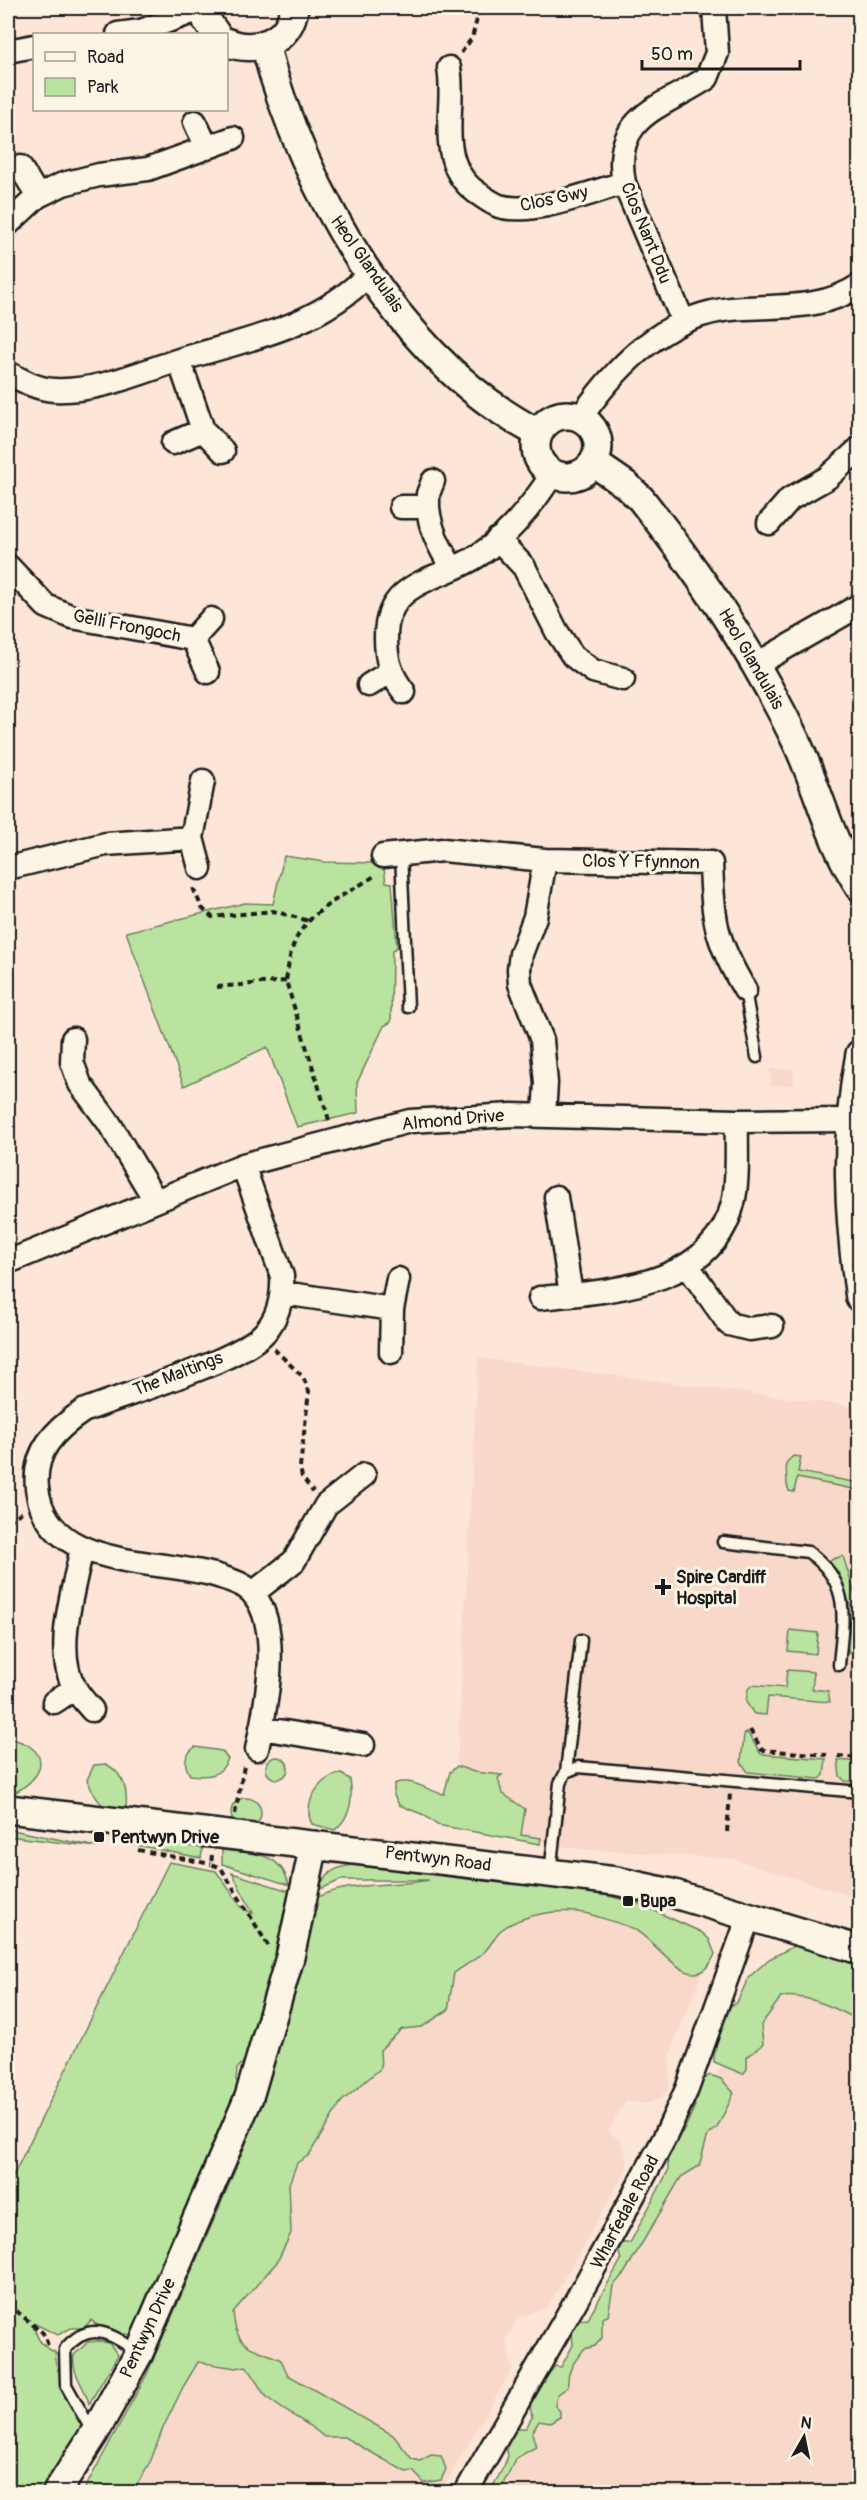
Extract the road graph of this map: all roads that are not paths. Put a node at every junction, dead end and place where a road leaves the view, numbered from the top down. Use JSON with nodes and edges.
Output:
{"nodes":[{"id":1,"x":203,"y":8,"type":"edge"},
{"id":2,"x":294,"y":8,"type":"edge"},
{"id":3,"x":714,"y":8,"type":"edge"},
{"id":4,"x":126,"y":33,"type":"edge"},
{"id":5,"x":215,"y":33,"type":"edge"},
{"id":6,"x":228,"y":42,"type":"edge"},
{"id":7,"x":265,"y":45,"type":"junction"},
{"id":8,"x":33,"y":46,"type":"edge"},
{"id":9,"x":8,"y":51,"type":"edge"},
{"id":10,"x":449,"y":68,"type":"road end"},
{"id":11,"x":195,"y":122,"type":"dead end"},
{"id":12,"x":233,"y":138,"type":"dead end"},
{"id":13,"x":207,"y":148,"type":"junction"},
{"id":14,"x":20,"y":167,"type":"dead end"},
{"id":15,"x":624,"y":183,"type":"junction"},
{"id":16,"x":39,"y":196,"type":"junction"},
{"id":17,"x":8,"y":224,"type":"edge"},
{"id":18,"x":369,"y":274,"type":"junction"},
{"id":19,"x":858,"y":291,"type":"edge"},
{"id":20,"x":683,"y":321,"type":"junction"},
{"id":21,"x":179,"y":360,"type":"junction"},
{"id":22,"x":8,"y":372,"type":"edge"},
{"id":23,"x":581,"y":417,"type":"junction"},
{"id":24,"x":202,"y":430,"type":"junction"},
{"id":25,"x":538,"y":433,"type":"junction"},
{"id":26,"x":172,"y":443,"type":"dead end"},
{"id":27,"x":860,"y":448,"type":"edge"},
{"id":28,"x":223,"y":451,"type":"dead end"},
{"id":29,"x":594,"y":463,"type":"junction"},
{"id":30,"x":553,"y":473,"type":"junction"},
{"id":31,"x":434,"y":482,"type":"dead end"},
{"id":32,"x":400,"y":507,"type":"dead end"},
{"id":33,"x":428,"y":507,"type":"junction"},
{"id":34,"x":769,"y":523,"type":"dead end"},
{"id":35,"x":498,"y":539,"type":"junction"},
{"id":36,"x":8,"y":566,"type":"edge"},
{"id":37,"x":452,"y":568,"type":"junction"},
{"id":38,"x":860,"y":605,"type":"edge"},
{"id":39,"x":211,"y":619,"type":"dead end"},
{"id":40,"x":193,"y":639,"type":"junction"},
{"id":41,"x":757,"y":664,"type":"junction"},
{"id":42,"x":208,"y":672,"type":"dead end"},
{"id":43,"x":390,"y":672,"type":"junction"},
{"id":44,"x":623,"y":679,"type":"dead end"},
{"id":45,"x":369,"y":685,"type":"dead end"},
{"id":46,"x":404,"y":692,"type":"dead end"},
{"id":47,"x":203,"y":782,"type":"dead end"},
{"id":48,"x":192,"y":838,"type":"junction"},
{"id":49,"x":392,"y":855,"type":"joint"},
{"id":50,"x":545,"y":860,"type":"junction"},
{"id":51,"x":8,"y":868,"type":"edge"},
{"id":52,"x":200,"y":868,"type":"road end"},
{"id":53,"x":860,"y":887,"type":"edge"},
{"id":54,"x":745,"y":990,"type":"joint"},
{"id":55,"x":408,"y":1007,"type":"dead end"},
{"id":56,"x":72,"y":1040,"type":"dead end"},
{"id":57,"x":860,"y":1054,"type":"edge"},
{"id":58,"x":758,"y":1057,"type":"dead end"},
{"id":59,"x":544,"y":1116,"type":"junction"},
{"id":60,"x":851,"y":1120,"type":"junction"},
{"id":61,"x":737,"y":1121,"type":"junction"},
{"id":62,"x":243,"y":1165,"type":"junction"},
{"id":63,"x":556,"y":1197,"type":"dead end"},
{"id":64,"x":155,"y":1200,"type":"junction"},
{"id":65,"x":8,"y":1262,"type":"edge"},
{"id":66,"x":687,"y":1265,"type":"junction"},
{"id":67,"x":398,"y":1280,"type":"dead end"},
{"id":68,"x":283,"y":1293,"type":"junction"},
{"id":69,"x":571,"y":1295,"type":"junction"},
{"id":70,"x":540,"y":1298,"type":"dead end"},
{"id":71,"x":860,"y":1298,"type":"edge"},
{"id":72,"x":392,"y":1309,"type":"junction"},
{"id":73,"x":772,"y":1326,"type":"dead end"},
{"id":74,"x":391,"y":1352,"type":"dead end"},
{"id":75,"x":364,"y":1475,"type":"dead end"},
{"id":76,"x":723,"y":1542,"type":"dead end"},
{"id":77,"x":81,"y":1548,"type":"junction"},
{"id":78,"x":253,"y":1593,"type":"junction"},
{"id":79,"x":581,"y":1640,"type":"dead end"},
{"id":80,"x":838,"y":1665,"type":"dead end"},
{"id":81,"x":75,"y":1688,"type":"junction"},
{"id":82,"x":54,"y":1702,"type":"dead end"},
{"id":83,"x":92,"y":1710,"type":"dead end"},
{"id":84,"x":363,"y":1744,"type":"dead end"},
{"id":85,"x":566,"y":1772,"type":"junction"},
{"id":86,"x":860,"y":1792,"type":"edge"},
{"id":87,"x":8,"y":1809,"type":"edge"},
{"id":88,"x":314,"y":1845,"type":"junction"},
{"id":89,"x":550,"y":1874,"type":"junction"},
{"id":90,"x":749,"y":1916,"type":"junction"},
{"id":91,"x":860,"y":1950,"type":"edge"},
{"id":92,"x":139,"y":2353,"type":"junction"},
{"id":93,"x":94,"y":2434,"type":"junction"},
{"id":94,"x":57,"y":2493,"type":"edge"},
{"id":95,"x":466,"y":2493,"type":"edge"}],
"edges":[{"from":1,"to":4,"type":"street"},
{"from":1,"to":5,"type":"street"},
{"from":2,"to":7,"type":"street"},
{"from":3,"to":15,"type":"street","name":"Clos Nant Ddu"},
{"from":6,"to":7,"type":"street"},
{"from":7,"to":18,"type":"street","name":"Heol Glandulais"},
{"from":8,"to":9,"type":"street"},
{"from":10,"to":15,"type":"street","name":"Clos Gwy"},
{"from":11,"to":13,"type":"street"},
{"from":12,"to":13,"type":"street"},
{"from":13,"to":16,"type":"street"},
{"from":14,"to":16,"type":"street"},
{"from":15,"to":20,"type":"street","name":"Clos Nant Ddu"},
{"from":16,"to":17,"type":"street"},
{"from":18,"to":21,"type":"street"},
{"from":18,"to":25,"type":"street","name":"Heol Glandulais"},
{"from":19,"to":20,"type":"street"},
{"from":20,"to":23,"type":"street"},
{"from":21,"to":22,"type":"street"},
{"from":21,"to":24,"type":"street"},
{"from":23,"to":25,"type":"street"},
{"from":23,"to":29,"type":"street"},
{"from":24,"to":26,"type":"street"},
{"from":24,"to":28,"type":"street"},
{"from":25,"to":30,"type":"street"},
{"from":27,"to":34,"type":"street"},
{"from":29,"to":30,"type":"street"},
{"from":29,"to":41,"type":"street","name":"Heol Glandulais"},
{"from":30,"to":35,"type":"street"},
{"from":31,"to":33,"type":"street"},
{"from":32,"to":33,"type":"street"},
{"from":33,"to":37,"type":"street"},
{"from":35,"to":37,"type":"street"},
{"from":35,"to":44,"type":"street"},
{"from":36,"to":40,"type":"street","name":"Gelli Frongoch"},
{"from":37,"to":43,"type":"street"},
{"from":38,"to":41,"type":"street"},
{"from":39,"to":40,"type":"street","name":"Gelli Frongoch"},
{"from":40,"to":42,"type":"street","name":"Gelli Frongoch"},
{"from":41,"to":53,"type":"street","name":"Heol Glandulais"},
{"from":43,"to":45,"type":"street"},
{"from":43,"to":46,"type":"street"},
{"from":47,"to":48,"type":"street"},
{"from":48,"to":51,"type":"street"},
{"from":48,"to":52,"type":"street"},
{"from":49,"to":50,"type":"street","name":"Clos Y Ffynnon"},
{"from":49,"to":55,"type":"lane"},
{"from":50,"to":54,"type":"street","name":"Clos Y Ffynnon"},
{"from":50,"to":59,"type":"street"},
{"from":54,"to":58,"type":"lane"},
{"from":56,"to":64,"type":"street"},
{"from":57,"to":60,"type":"street"},
{"from":59,"to":61,"type":"street","name":"Almond Drive"},
{"from":59,"to":62,"type":"street","name":"Almond Drive"},
{"from":60,"to":61,"type":"street","name":"Almond Drive"},
{"from":60,"to":71,"type":"street"},
{"from":61,"to":66,"type":"street"},
{"from":62,"to":64,"type":"street","name":"Almond Drive"},
{"from":62,"to":68,"type":"street","name":"The Maltings"},
{"from":63,"to":69,"type":"street"},
{"from":64,"to":65,"type":"street","name":"Almond Drive"},
{"from":66,"to":69,"type":"street"},
{"from":66,"to":73,"type":"street"},
{"from":67,"to":72,"type":"street"},
{"from":68,"to":72,"type":"street"},
{"from":68,"to":77,"type":"street","name":"The Maltings"},
{"from":69,"to":70,"type":"street"},
{"from":72,"to":74,"type":"street"},
{"from":75,"to":78,"type":"street"},
{"from":76,"to":80,"type":"lane"},
{"from":77,"to":78,"type":"street","name":"The Maltings"},
{"from":77,"to":81,"type":"street"},
{"from":78,"to":84,"type":"street"},
{"from":79,"to":85,"type":"lane"},
{"from":81,"to":82,"type":"street"},
{"from":81,"to":83,"type":"street"},
{"from":85,"to":86,"type":"lane"},
{"from":85,"to":89,"type":"lane"},
{"from":87,"to":88,"type":"street","name":"Pentwyn Road"},
{"from":88,"to":89,"type":"street","name":"Pentwyn Road"},
{"from":88,"to":92,"type":"street","name":"Pentwyn Drive"},
{"from":89,"to":90,"type":"street","name":"Pentwyn Road"},
{"from":90,"to":91,"type":"street","name":"Pentwyn Road"},
{"from":90,"to":95,"type":"street","name":"Wharfedale Road"},
{"from":92,"to":93,"type":"street","name":"Pentwyn Drive"},
{"from":92,"to":93,"type":"lane"},
{"from":93,"to":94,"type":"street","name":"Pentwyn Drive"}]}
